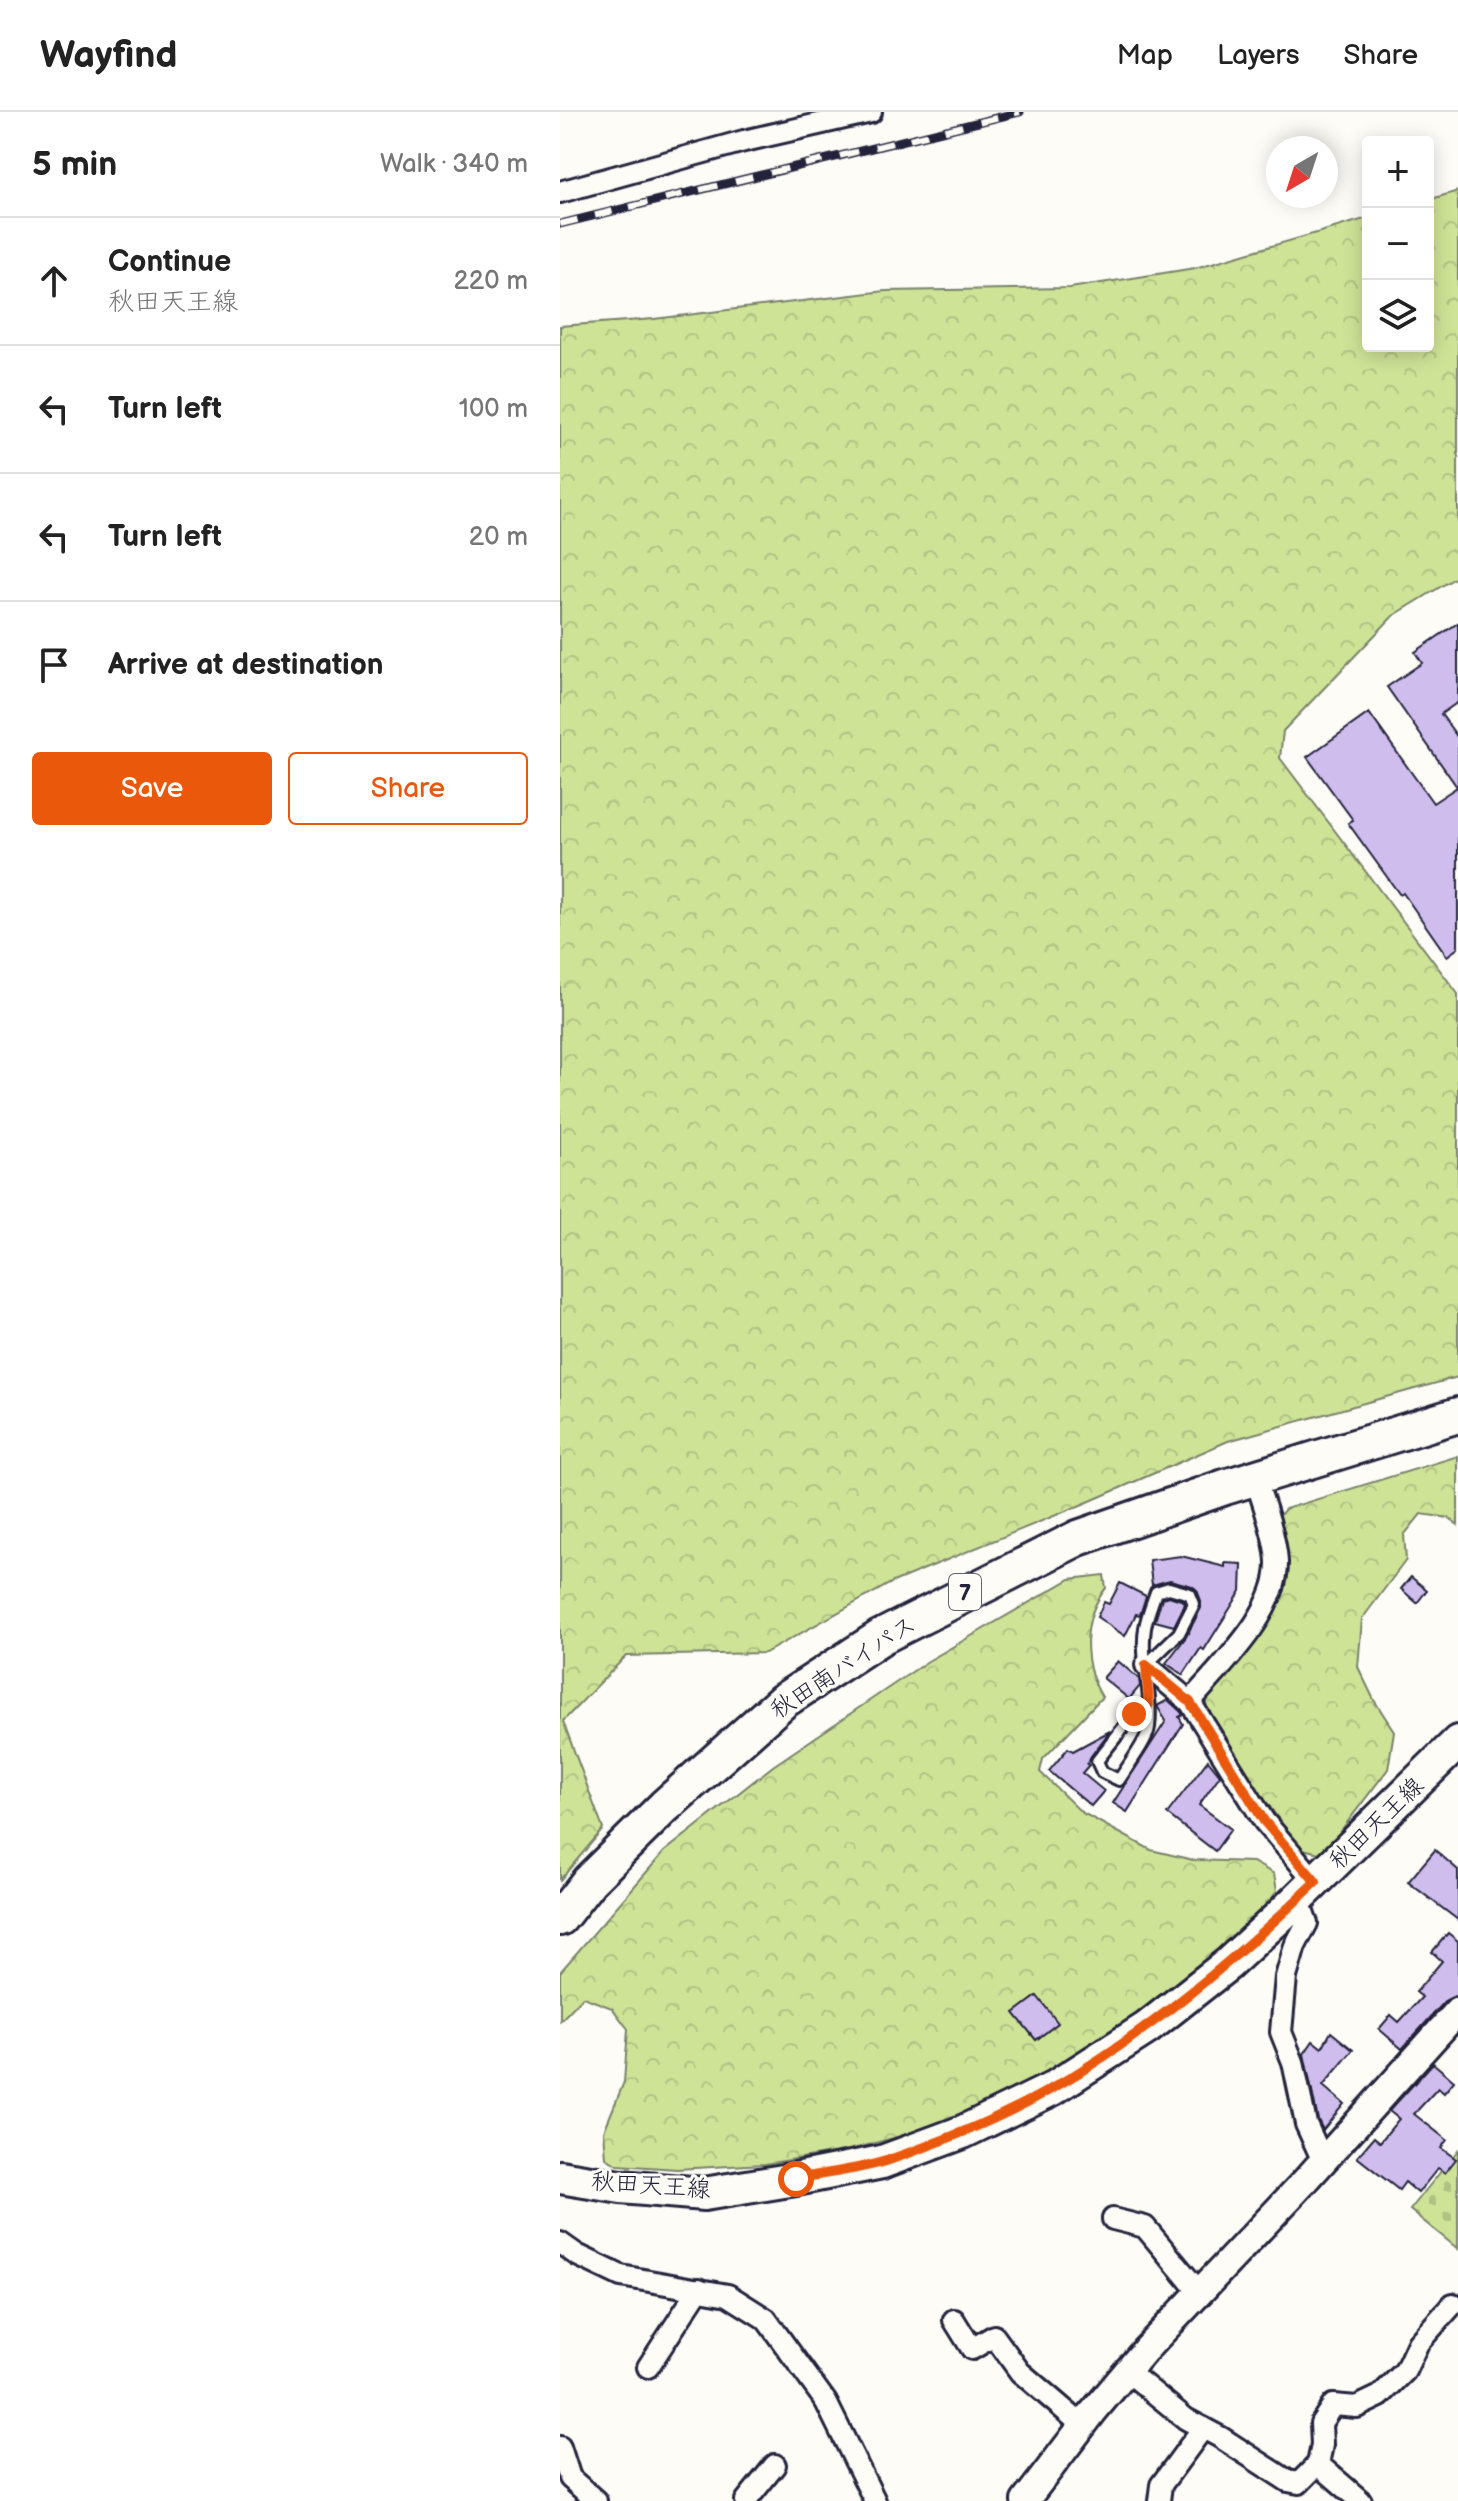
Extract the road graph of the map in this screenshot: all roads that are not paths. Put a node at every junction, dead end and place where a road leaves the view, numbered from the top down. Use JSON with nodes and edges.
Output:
{"nodes":[{"id":1,"x":871,"y":112,"type":"edge"},
{"id":2,"x":560,"y":192,"type":"edge"},
{"id":3,"x":1458,"y":1415,"type":"edge"},
{"id":4,"x":1255,"y":1478,"type":"junction"},
{"id":5,"x":1146,"y":1665,"type":"junction"},
{"id":6,"x":1190,"y":1702,"type":"junction"},
{"id":7,"x":1149,"y":1705,"type":"junction"},
{"id":8,"x":1458,"y":1742,"type":"edge"},
{"id":9,"x":1307,"y":1890,"type":"junction"},
{"id":10,"x":560,"y":1918,"type":"edge"},
{"id":11,"x":1458,"y":2011,"type":"edge"},
{"id":12,"x":1323,"y":2161,"type":"junction"},
{"id":13,"x":560,"y":2177,"type":"edge"},
{"id":14,"x":1113,"y":2219,"type":"dead end"},
{"id":15,"x":560,"y":2243,"type":"edge"},
{"id":16,"x":699,"y":2289,"type":"junction"},
{"id":17,"x":1199,"y":2292,"type":"junction"},
{"id":18,"x":1453,"y":2304,"type":"dead end"},
{"id":19,"x":954,"y":2320,"type":"dead end"},
{"id":20,"x":648,"y":2367,"type":"dead end"},
{"id":21,"x":1127,"y":2371,"type":"junction"},
{"id":22,"x":1082,"y":2425,"type":"junction"},
{"id":23,"x":1203,"y":2428,"type":"junction"},
{"id":24,"x":560,"y":2447,"type":"edge"},
{"id":25,"x":1318,"y":2464,"type":"junction"},
{"id":26,"x":775,"y":2465,"type":"dead end"},
{"id":27,"x":1298,"y":2492,"type":"edge"},
{"id":28,"x":596,"y":2501,"type":"edge"},
{"id":29,"x":746,"y":2501,"type":"edge"},
{"id":30,"x":875,"y":2501,"type":"edge"},
{"id":31,"x":1025,"y":2501,"type":"edge"},
{"id":32,"x":1159,"y":2501,"type":"edge"},
{"id":33,"x":1361,"y":2501,"type":"edge"}],
"edges":[{"from":1,"to":2,"type":"street"},
{"from":3,"to":4,"type":"highway","name":"秋田南バイパス","number":"7"},
{"from":4,"to":6,"type":"street"},
{"from":4,"to":10,"type":"highway","name":"秋田南バイパス","number":"7"},
{"from":5,"to":5,"type":"lane"},
{"from":5,"to":6,"type":"street"},
{"from":5,"to":7,"type":"lane"},
{"from":6,"to":9,"type":"street"},
{"from":7,"to":7,"type":"lane"},
{"from":8,"to":9,"type":"main road","name":"秋田天王線"},
{"from":9,"to":12,"type":"street"},
{"from":9,"to":13,"type":"main road","name":"秋田天王線"},
{"from":11,"to":12,"type":"street"},
{"from":12,"to":17,"type":"street"},
{"from":14,"to":17,"type":"street"},
{"from":15,"to":16,"type":"street"},
{"from":16,"to":20,"type":"street"},
{"from":16,"to":30,"type":"street"},
{"from":17,"to":21,"type":"street"},
{"from":18,"to":25,"type":"street"},
{"from":19,"to":22,"type":"street"},
{"from":21,"to":22,"type":"street"},
{"from":21,"to":23,"type":"street"},
{"from":22,"to":31,"type":"street"},
{"from":23,"to":27,"type":"street"},
{"from":23,"to":32,"type":"street"},
{"from":24,"to":28,"type":"street"},
{"from":25,"to":27,"type":"street"},
{"from":25,"to":33,"type":"street"},
{"from":26,"to":29,"type":"street"}]}
